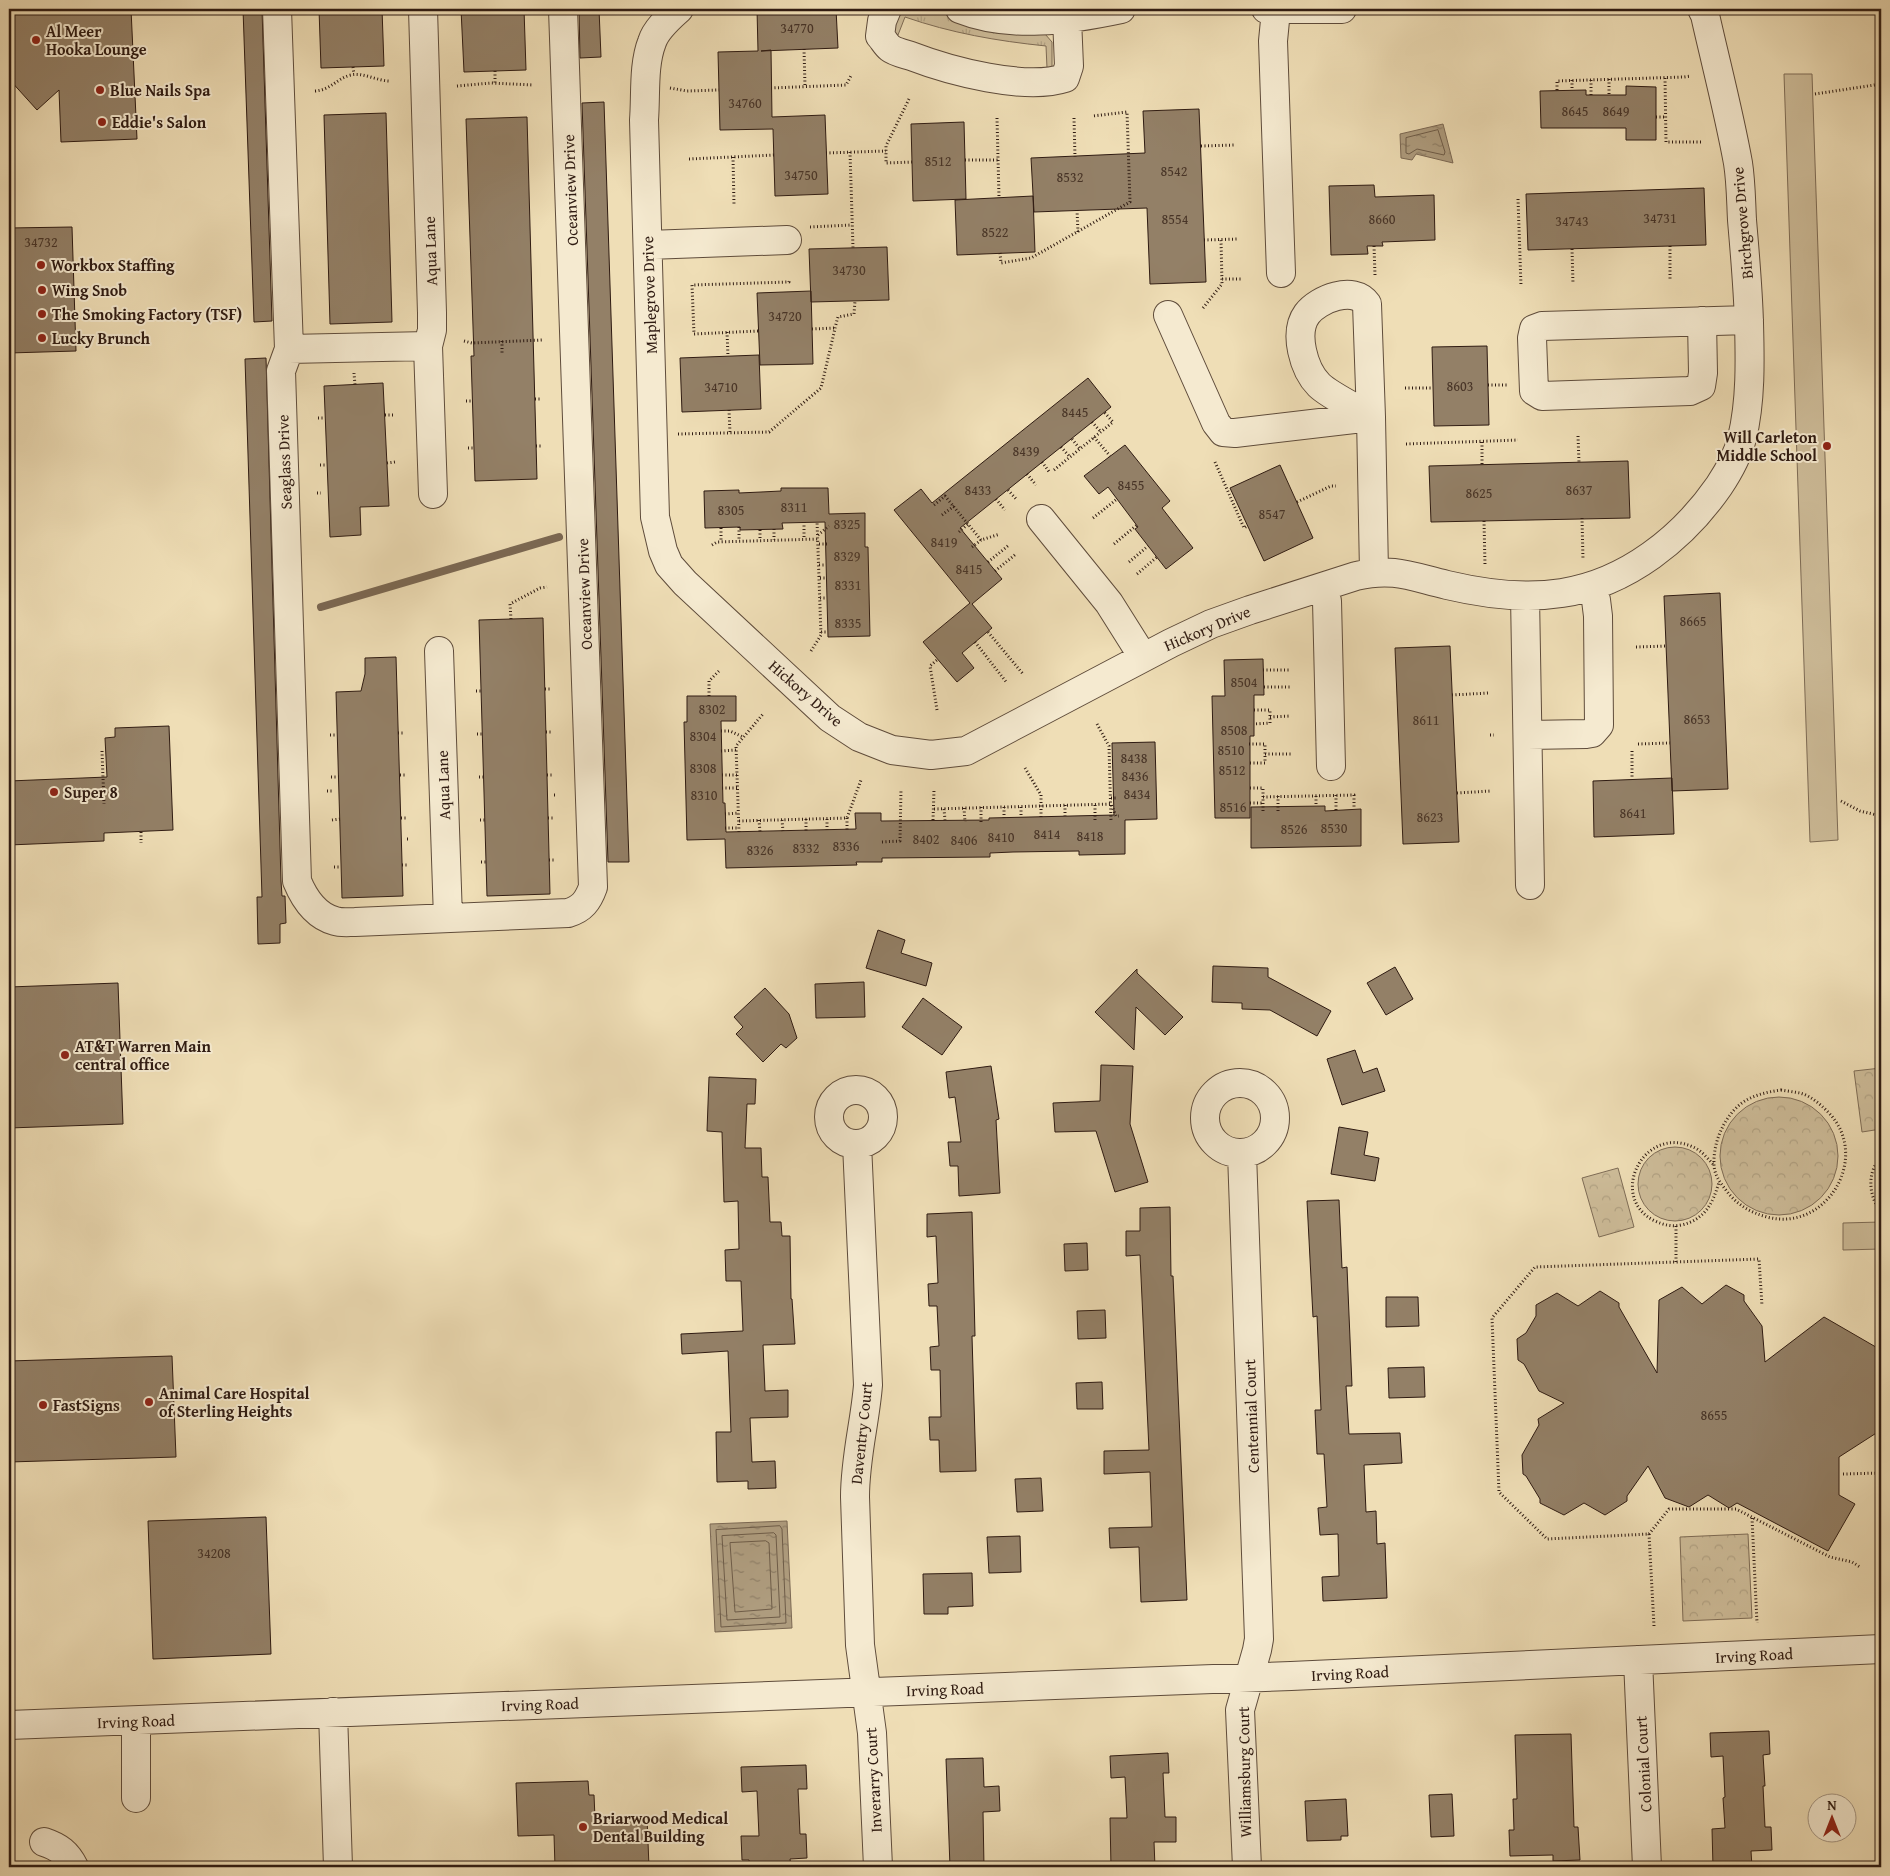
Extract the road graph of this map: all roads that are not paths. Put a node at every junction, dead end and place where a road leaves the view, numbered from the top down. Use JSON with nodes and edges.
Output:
{"nodes":[{"id":1,"x":277,"y":9,"type":"edge"},
{"id":2,"x":423,"y":9,"type":"edge"},
{"id":3,"x":563,"y":9,"type":"edge"},
{"id":4,"x":679,"y":9,"type":"edge"},
{"id":5,"x":887,"y":9,"type":"edge"},
{"id":6,"x":960,"y":9,"type":"edge"},
{"id":7,"x":1121,"y":9,"type":"edge"},
{"id":8,"x":1271,"y":9,"type":"edge"},
{"id":9,"x":1342,"y":9,"type":"edge"},
{"id":10,"x":1702,"y":9,"type":"edge"},
{"id":11,"x":1068,"y":18,"type":"junction"},
{"id":12,"x":797,"y":234,"type":"road end"},
{"id":13,"x":648,"y":245,"type":"junction"},
{"id":14,"x":1281,"y":273,"type":"dead end"},
{"id":15,"x":1168,"y":316,"type":"dead end"},
{"id":16,"x":1749,"y":320,"type":"junction"},
{"id":17,"x":1702,"y":321,"type":"junction"},
{"id":18,"x":428,"y":346,"type":"junction"},
{"id":19,"x":289,"y":349,"type":"junction"},
{"id":20,"x":1742,"y":440,"type":"joint"},
{"id":21,"x":433,"y":494,"type":"dead end"},
{"id":22,"x":1041,"y":519,"type":"dead end"},
{"id":23,"x":1374,"y":572,"type":"junction"},
{"id":24,"x":1587,"y":576,"type":"junction"},
{"id":25,"x":685,"y":583,"type":"joint"},
{"id":26,"x":1322,"y":588,"type":"junction"},
{"id":27,"x":1526,"y":596,"type":"junction"},
{"id":28,"x":439,"y":651,"type":"dead end"},
{"id":29,"x":1143,"y":657,"type":"junction"},
{"id":30,"x":1528,"y":734,"type":"junction"},
{"id":31,"x":1331,"y":766,"type":"dead end"},
{"id":32,"x":1530,"y":885,"type":"dead end"},
{"id":33,"x":316,"y":910,"type":"joint"},
{"id":34,"x":448,"y":918,"type":"junction"},
{"id":35,"x":857,"y":1144,"type":"dead end"},
{"id":36,"x":1242,"y":1153,"type":"dead end"},
{"id":37,"x":1881,"y":1649,"type":"edge"},
{"id":38,"x":1638,"y":1660,"type":"junction"},
{"id":39,"x":1249,"y":1678,"type":"junction"},
{"id":40,"x":866,"y":1692,"type":"junction"},
{"id":41,"x":333,"y":1712,"type":"junction"},
{"id":42,"x":136,"y":1721,"type":"junction"},
{"id":43,"x":9,"y":1725,"type":"edge"},
{"id":44,"x":136,"y":1798,"type":"dead end"},
{"id":45,"x":44,"y":1842,"type":"dead end"},
{"id":46,"x":74,"y":1867,"type":"edge"},
{"id":47,"x":338,"y":1867,"type":"edge"},
{"id":48,"x":878,"y":1867,"type":"edge"},
{"id":49,"x":1247,"y":1867,"type":"edge"},
{"id":50,"x":1647,"y":1867,"type":"edge"}],
"edges":[{"from":1,"to":19,"type":"street","name":"Seaglass Drive"},
{"from":2,"to":18,"type":"street","name":"Aqua Lane"},
{"from":3,"to":34,"type":"street","name":"Oceanview Drive"},
{"from":4,"to":13,"type":"street","name":"Maplegrove Drive"},
{"from":5,"to":11,"type":"street"},
{"from":6,"to":11,"type":"street"},
{"from":7,"to":11,"type":"street"},
{"from":8,"to":9,"type":"street"},
{"from":8,"to":14,"type":"street"},
{"from":10,"to":16,"type":"street","name":"Birchgrove Drive"},
{"from":12,"to":13,"type":"street"},
{"from":13,"to":25,"type":"street","name":"Maplegrove Drive"},
{"from":15,"to":23,"type":"street"},
{"from":16,"to":17,"type":"street"},
{"from":16,"to":20,"type":"street","name":"Birchgrove Drive"},
{"from":17,"to":17,"type":"street"},
{"from":18,"to":19,"type":"street"},
{"from":18,"to":21,"type":"street","name":"Aqua Lane"},
{"from":19,"to":33,"type":"street","name":"Seaglass Drive"},
{"from":20,"to":24,"type":"street","name":"Hickory Drive"},
{"from":22,"to":29,"type":"street"},
{"from":23,"to":26,"type":"street","name":"Hickory Drive"},
{"from":23,"to":27,"type":"street","name":"Hickory Drive"},
{"from":24,"to":27,"type":"street","name":"Hickory Drive"},
{"from":24,"to":30,"type":"street"},
{"from":25,"to":29,"type":"street","name":"Hickory Drive"},
{"from":26,"to":29,"type":"street","name":"Hickory Drive"},
{"from":26,"to":31,"type":"street"},
{"from":27,"to":30,"type":"street"},
{"from":28,"to":34,"type":"street","name":"Aqua Lane"},
{"from":30,"to":32,"type":"street"},
{"from":33,"to":34,"type":"street","name":"Oceanview Drive"},
{"from":35,"to":40,"type":"street","name":"Daventry Court"},
{"from":36,"to":39,"type":"street","name":"Centennial Court"},
{"from":37,"to":38,"type":"street","name":"Irving Road"},
{"from":38,"to":39,"type":"street","name":"Irving Road"},
{"from":38,"to":50,"type":"street","name":"Colonial Court"},
{"from":39,"to":40,"type":"street","name":"Irving Road"},
{"from":39,"to":49,"type":"street","name":"Williamsburg Court"},
{"from":40,"to":41,"type":"street","name":"Irving Road"},
{"from":40,"to":48,"type":"street","name":"Inverarry Court"},
{"from":41,"to":42,"type":"street","name":"Irving Road"},
{"from":41,"to":47,"type":"street"},
{"from":42,"to":43,"type":"street","name":"Irving Road"},
{"from":42,"to":44,"type":"street"},
{"from":45,"to":46,"type":"street"}]}
